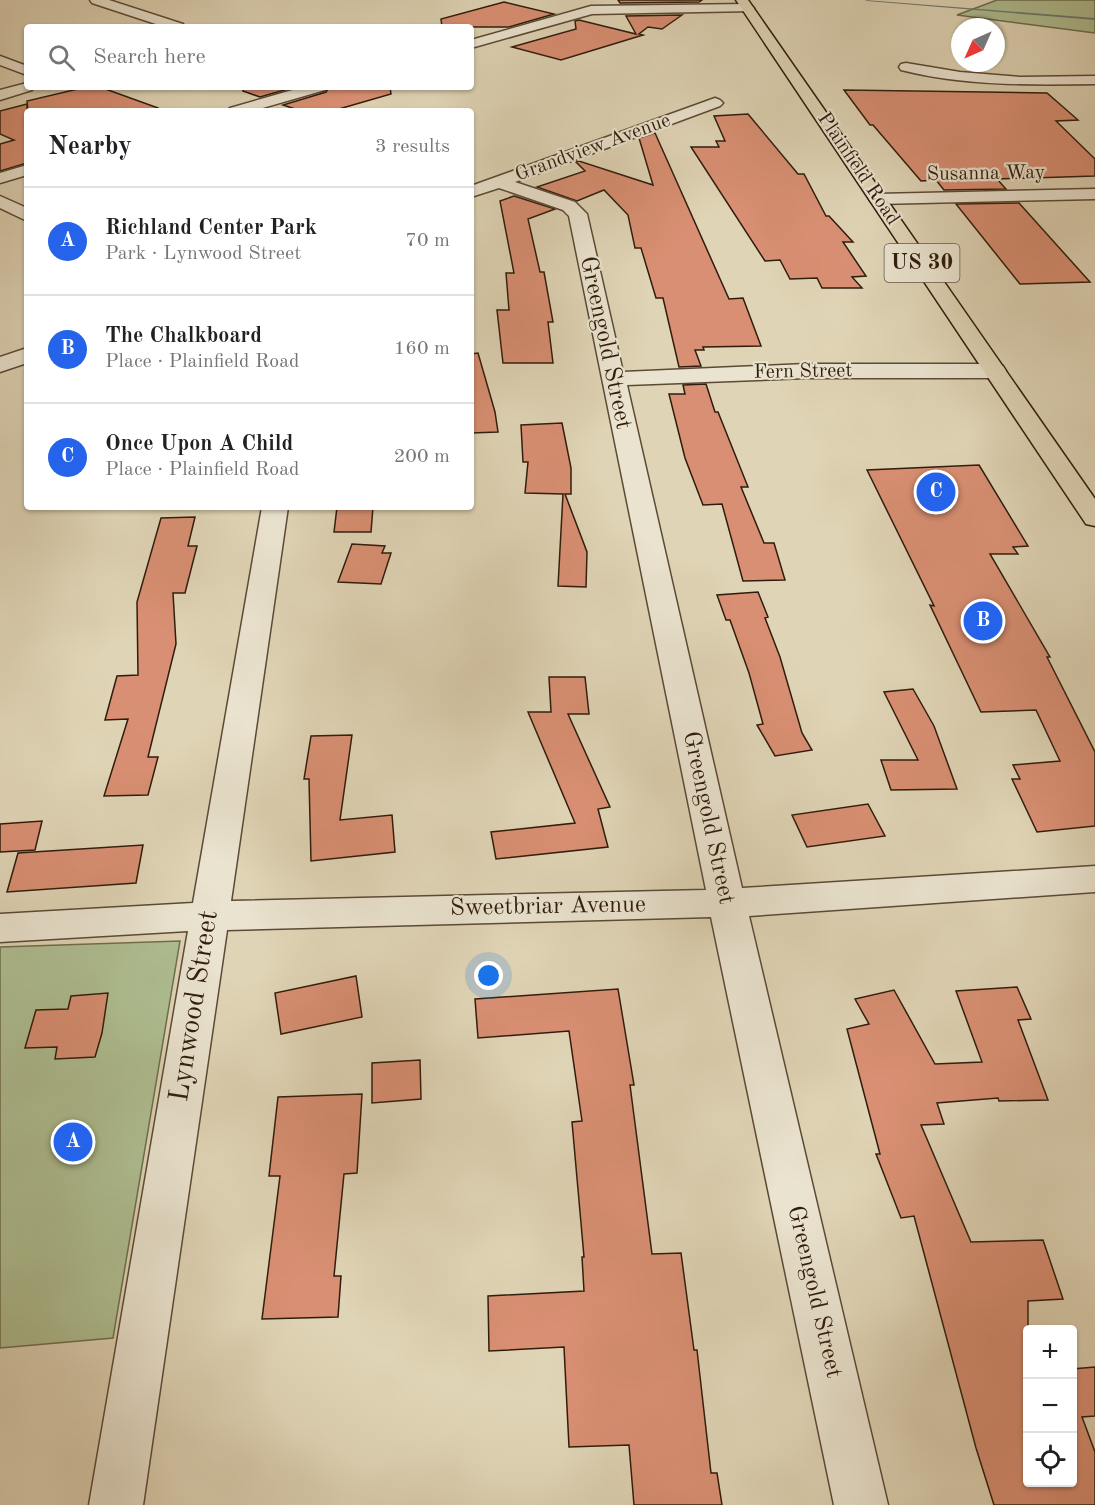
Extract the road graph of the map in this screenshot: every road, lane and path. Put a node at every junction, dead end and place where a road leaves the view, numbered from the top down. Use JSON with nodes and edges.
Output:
{"nodes":[{"id":1,"x":96,"y":0,"type":"edge"},
{"id":2,"x":558,"y":3,"type":"dead end"},
{"id":3,"x":745,"y":4,"type":"edge"},
{"id":4,"x":591,"y":10,"type":"junction"},
{"id":5,"x":169,"y":24,"type":"edge"},
{"id":6,"x":474,"y":43,"type":"edge"},
{"id":7,"x":0,"y":60,"type":"edge"},
{"id":8,"x":906,"y":67,"type":"dead end"},
{"id":9,"x":24,"y":70,"type":"edge"},
{"id":10,"x":1095,"y":80,"type":"edge"},
{"id":11,"x":24,"y":88,"type":"edge"},
{"id":12,"x":309,"y":90,"type":"edge"},
{"id":13,"x":0,"y":95,"type":"edge"},
{"id":14,"x":715,"y":103,"type":"dead end"},
{"id":15,"x":246,"y":108,"type":"edge"},
{"id":16,"x":24,"y":171,"type":"edge"},
{"id":17,"x":0,"y":177,"type":"edge"},
{"id":18,"x":485,"y":187,"type":"edge"},
{"id":19,"x":1095,"y":194,"type":"edge"},
{"id":20,"x":878,"y":199,"type":"junction"},
{"id":21,"x":0,"y":201,"type":"edge"},
{"id":22,"x":24,"y":213,"type":"edge"},
{"id":23,"x":24,"y":356,"type":"edge"},
{"id":24,"x":0,"y":365,"type":"edge"},
{"id":25,"x":995,"y":371,"type":"junction"},
{"id":26,"x":612,"y":379,"type":"junction"},
{"id":27,"x":275,"y":510,"type":"edge"},
{"id":28,"x":1095,"y":518,"type":"edge"},
{"id":29,"x":1095,"y":879,"type":"edge"},
{"id":30,"x":727,"y":903,"type":"junction"},
{"id":31,"x":210,"y":916,"type":"junction"},
{"id":32,"x":0,"y":928,"type":"edge"},
{"id":33,"x":116,"y":1505,"type":"edge"},
{"id":34,"x":861,"y":1505,"type":"edge"}],
"edges":[{"from":1,"to":5,"type":"street"},
{"from":2,"to":4,"type":"street"},
{"from":3,"to":4,"type":"street"},
{"from":3,"to":20,"type":"main road","name":"Plainfield Road","number":"US 30"},
{"from":4,"to":6,"type":"street"},
{"from":7,"to":9,"type":"street"},
{"from":8,"to":10,"type":"street"},
{"from":11,"to":13,"type":"street"},
{"from":12,"to":15,"type":"street"},
{"from":14,"to":18,"type":"street","name":"Grandview Avenue"},
{"from":16,"to":17,"type":"street"},
{"from":18,"to":26,"type":"street","name":"Greengold Street"},
{"from":19,"to":20,"type":"street","name":"Susanna Way"},
{"from":20,"to":25,"type":"main road","name":"Plainfield Road","number":"US 30"},
{"from":21,"to":22,"type":"street"},
{"from":23,"to":24,"type":"street"},
{"from":25,"to":26,"type":"street","name":"Fern Street"},
{"from":25,"to":28,"type":"main road","name":"Plainfield Road","number":"US 30"},
{"from":26,"to":30,"type":"street","name":"Greengold Street"},
{"from":27,"to":31,"type":"street","name":"Lynwood Street"},
{"from":29,"to":30,"type":"street","name":"Sweetbriar Avenue"},
{"from":30,"to":31,"type":"street","name":"Sweetbriar Avenue"},
{"from":30,"to":34,"type":"street","name":"Greengold Street"},
{"from":31,"to":32,"type":"street","name":"Sweetbriar Avenue"},
{"from":31,"to":33,"type":"street","name":"Lynwood Street"}]}
